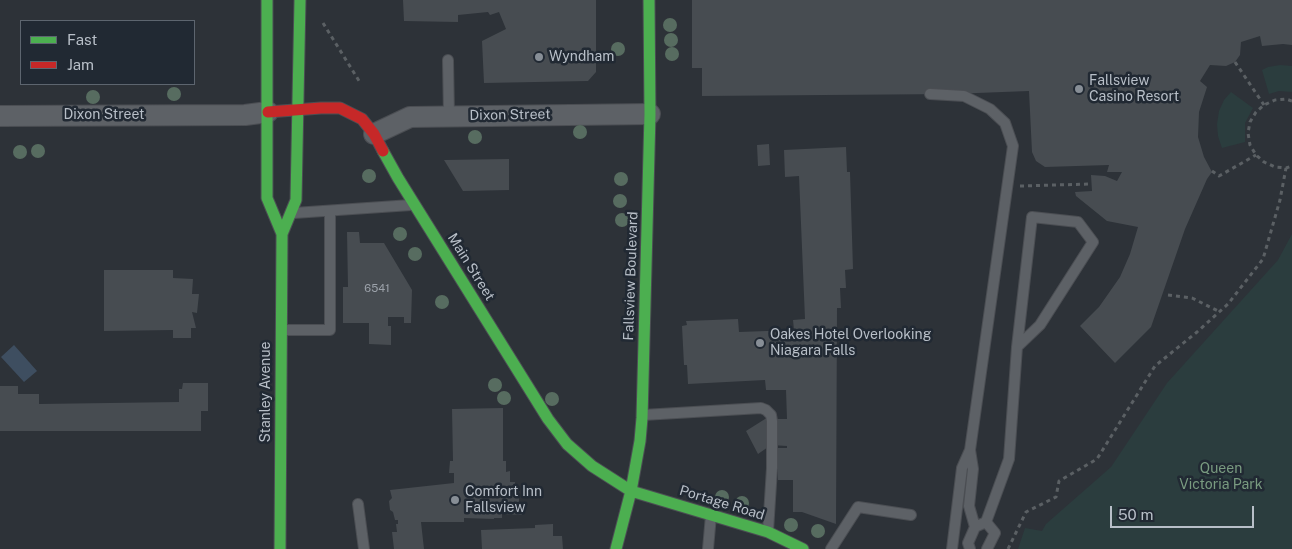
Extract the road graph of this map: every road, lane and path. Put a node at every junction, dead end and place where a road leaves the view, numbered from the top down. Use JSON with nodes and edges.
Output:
{"nodes":[{"id":1,"x":300,"y":0,"type":"edge"},
{"id":2,"x":648,"y":0,"type":"edge"},
{"id":3,"x":267,"y":1,"type":"edge"},
{"id":4,"x":319,"y":16,"type":"dead end"},
{"id":5,"x":448,"y":60,"type":"dead end"},
{"id":6,"x":1235,"y":62,"type":"dead end"},
{"id":7,"x":361,"y":84,"type":"dead end"},
{"id":8,"x":930,"y":94,"type":"dead end"},
{"id":9,"x":1292,"y":100,"type":"edge"},
{"id":10,"x":1264,"y":105,"type":"junction"},
{"id":11,"x":298,"y":109,"type":"junction"},
{"id":12,"x":268,"y":112,"type":"junction"},
{"id":13,"x":650,"y":114,"type":"junction"},
{"id":14,"x":0,"y":116,"type":"edge"},
{"id":15,"x":449,"y":116,"type":"junction"},
{"id":16,"x":374,"y":134,"type":"junction"},
{"id":17,"x":1256,"y":155,"type":"junction"},
{"id":18,"x":1292,"y":166,"type":"edge"},
{"id":19,"x":1286,"y":168,"type":"junction"},
{"id":20,"x":1212,"y":171,"type":"dead end"},
{"id":21,"x":1091,"y":184,"type":"dead end"},
{"id":22,"x":1007,"y":186,"type":"junction"},
{"id":23,"x":415,"y":204,"type":"junction"},
{"id":24,"x":330,"y":212,"type":"junction"},
{"id":25,"x":290,"y":214,"type":"junction"},
{"id":26,"x":282,"y":234,"type":"junction"},
{"id":27,"x":1168,"y":295,"type":"dead end"},
{"id":28,"x":1220,"y":312,"type":"junction"},
{"id":29,"x":281,"y":330,"type":"junction"},
{"id":30,"x":1017,"y":347,"type":"junction"},
{"id":31,"x":642,"y":415,"type":"junction"},
{"id":32,"x":970,"y":450,"type":"junction"},
{"id":33,"x":631,"y":491,"type":"junction"},
{"id":34,"x":358,"y":504,"type":"dead end"},
{"id":35,"x":710,"y":515,"type":"junction"},
{"id":36,"x":911,"y":515,"type":"dead end"},
{"id":37,"x":986,"y":522,"type":"junction"},
{"id":38,"x":975,"y":527,"type":"junction"},
{"id":39,"x":768,"y":532,"type":"junction"},
{"id":40,"x":280,"y":549,"type":"edge"},
{"id":41,"x":364,"y":549,"type":"edge"},
{"id":42,"x":616,"y":549,"type":"edge"},
{"id":43,"x":708,"y":549,"type":"edge"},
{"id":44,"x":803,"y":549,"type":"edge"},
{"id":45,"x":831,"y":549,"type":"edge"},
{"id":46,"x":952,"y":549,"type":"edge"},
{"id":47,"x":970,"y":549,"type":"edge"},
{"id":48,"x":987,"y":549,"type":"edge"},
{"id":49,"x":1008,"y":549,"type":"edge"}],
"edges":[{"from":1,"to":11,"type":"main road","name":"Stanley Avenue"},
{"from":2,"to":13,"type":"main road","name":"Fallsview Boulevard"},
{"from":3,"to":12,"type":"main road","name":"Stanley Avenue"},
{"from":4,"to":7,"type":"path"},
{"from":5,"to":15,"type":"lane"},
{"from":6,"to":10,"type":"path"},
{"from":8,"to":22,"type":"lane"},
{"from":9,"to":10,"type":"path"},
{"from":10,"to":17,"type":"path"},
{"from":11,"to":12,"type":"main road","name":"Main Street"},
{"from":11,"to":16,"type":"main road","name":"Main Street"},
{"from":11,"to":25,"type":"main road","name":"Stanley Avenue"},
{"from":12,"to":14,"type":"street","name":"Dixon Street"},
{"from":12,"to":26,"type":"main road","name":"Stanley Avenue"},
{"from":13,"to":15,"type":"street","name":"Dixon Street"},
{"from":13,"to":31,"type":"main road","name":"Fallsview Boulevard"},
{"from":15,"to":16,"type":"street","name":"Dixon Street"},
{"from":16,"to":23,"type":"main road","name":"Main Street"},
{"from":17,"to":19,"type":"path"},
{"from":17,"to":20,"type":"path"},
{"from":18,"to":19,"type":"path"},
{"from":19,"to":28,"type":"path"},
{"from":21,"to":22,"type":"path"},
{"from":22,"to":32,"type":"lane"},
{"from":23,"to":24,"type":"lane"},
{"from":23,"to":33,"type":"main road","name":"Main Street"},
{"from":24,"to":25,"type":"lane"},
{"from":24,"to":29,"type":"lane"},
{"from":25,"to":26,"type":"main road","name":"Stanley Avenue"},
{"from":26,"to":29,"type":"main road","name":"Stanley Avenue"},
{"from":27,"to":28,"type":"path"},
{"from":28,"to":49,"type":"path"},
{"from":29,"to":40,"type":"main road","name":"Stanley Avenue"},
{"from":30,"to":30,"type":"lane"},
{"from":30,"to":37,"type":"lane"},
{"from":31,"to":33,"type":"main road","name":"Fallsview Boulevard"},
{"from":31,"to":39,"type":"lane"},
{"from":32,"to":38,"type":"lane"},
{"from":32,"to":46,"type":"lane"},
{"from":33,"to":35,"type":"main road","name":"Portage Road"},
{"from":33,"to":42,"type":"main road","name":"Fallsview Boulevard"},
{"from":34,"to":41,"type":"lane"},
{"from":35,"to":39,"type":"main road","name":"Portage Road"},
{"from":35,"to":43,"type":"lane"},
{"from":36,"to":45,"type":"lane"},
{"from":37,"to":38,"type":"lane"},
{"from":37,"to":48,"type":"lane"},
{"from":38,"to":47,"type":"lane"},
{"from":39,"to":44,"type":"main road","name":"Portage Road"}]}
